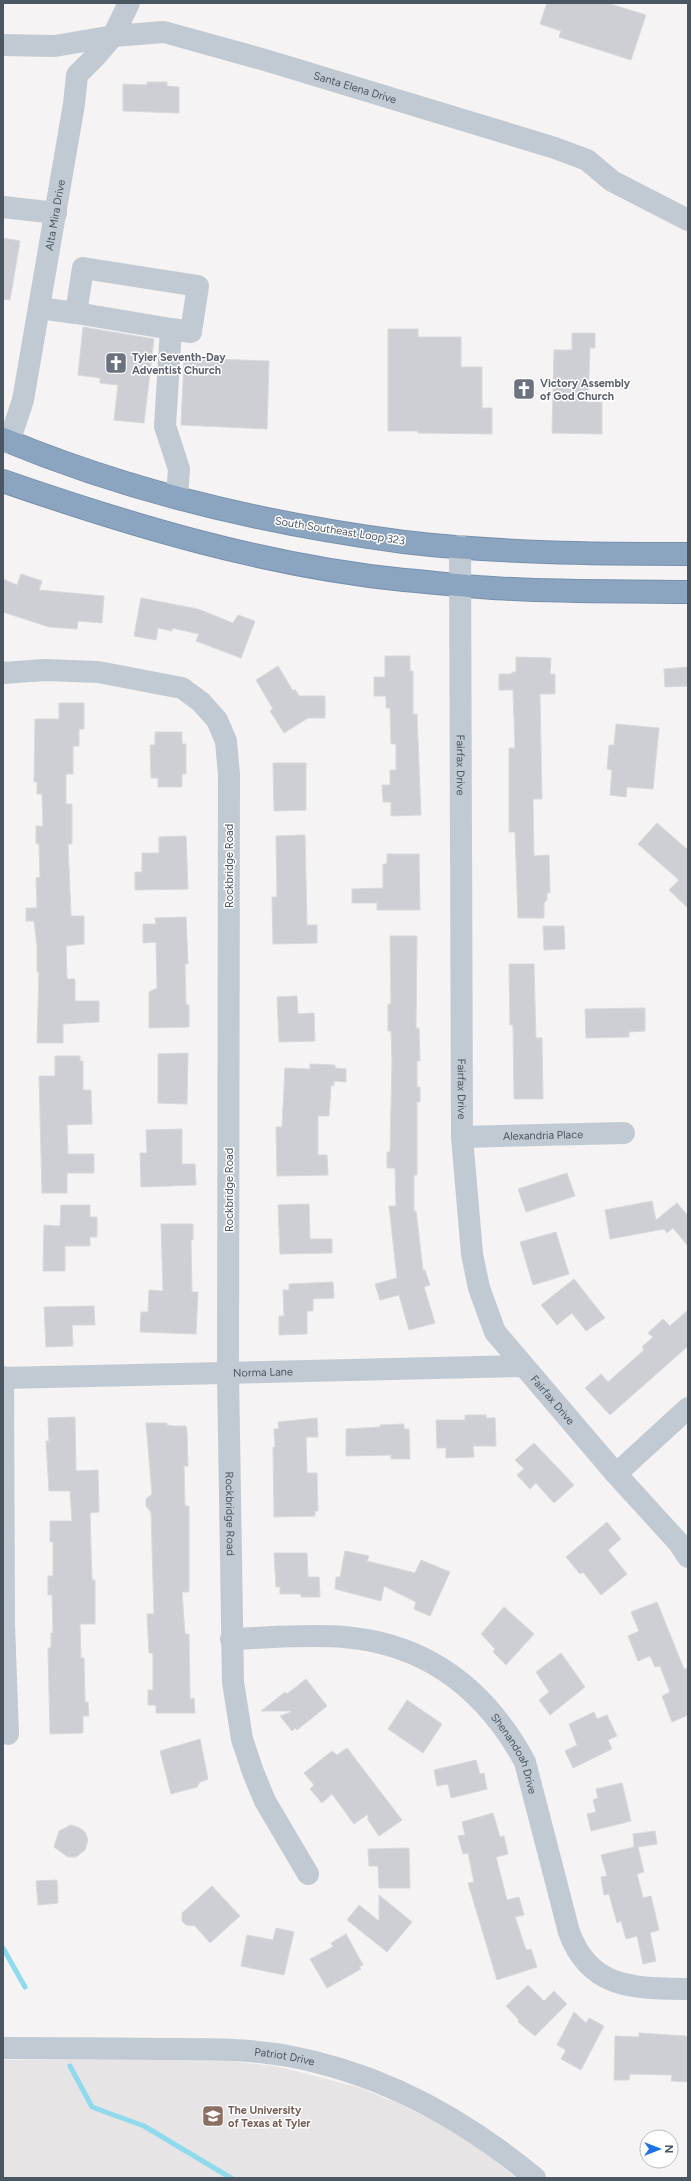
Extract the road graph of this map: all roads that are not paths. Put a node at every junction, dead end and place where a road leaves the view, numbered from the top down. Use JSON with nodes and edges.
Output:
{"nodes":[{"id":1,"x":129,"y":3,"type":"edge"},
{"id":2,"x":113,"y":36,"type":"junction"},
{"id":3,"x":3,"y":46,"type":"edge"},
{"id":4,"x":3,"y":207,"type":"edge"},
{"id":5,"x":56,"y":213,"type":"junction"},
{"id":6,"x":688,"y":220,"type":"edge"},
{"id":7,"x":39,"y":308,"type":"junction"},
{"id":8,"x":76,"y":313,"type":"junction"},
{"id":9,"x":171,"y":329,"type":"junction"},
{"id":10,"x":6,"y":441,"type":"edge"},
{"id":11,"x":3,"y":481,"type":"edge"},
{"id":12,"x":177,"y":498,"type":"junction"},
{"id":13,"x":460,"y":546,"type":"junction"},
{"id":14,"x":688,"y":554,"type":"edge"},
{"id":15,"x":459,"y":584,"type":"junction"},
{"id":16,"x":688,"y":592,"type":"edge"},
{"id":17,"x":3,"y":673,"type":"edge"},
{"id":18,"x":624,"y":1133,"type":"dead end"},
{"id":19,"x":462,"y":1137,"type":"junction"},
{"id":20,"x":523,"y":1366,"type":"junction"},
{"id":21,"x":228,"y":1373,"type":"junction"},
{"id":22,"x":3,"y":1377,"type":"edge"},
{"id":23,"x":688,"y":1408,"type":"edge"},
{"id":24,"x":616,"y":1474,"type":"junction"},
{"id":25,"x":688,"y":1557,"type":"edge"},
{"id":26,"x":4,"y":1625,"type":"edge"},
{"id":27,"x":231,"y":1639,"type":"junction"},
{"id":28,"x":8,"y":1734,"type":"dead end"},
{"id":29,"x":308,"y":1874,"type":"dead end"},
{"id":30,"x":688,"y":1989,"type":"edge"},
{"id":31,"x":3,"y":2048,"type":"edge"},
{"id":32,"x":535,"y":2178,"type":"edge"}],
"edges":[{"from":1,"to":2,"type":"street","name":"Alta Mira Drive"},
{"from":2,"to":3,"type":"street","name":"Santa Elena Drive"},
{"from":2,"to":5,"type":"street","name":"Alta Mira Drive"},
{"from":2,"to":6,"type":"street","name":"Santa Elena Drive"},
{"from":4,"to":5,"type":"street"},
{"from":5,"to":7,"type":"street","name":"Alta Mira Drive"},
{"from":7,"to":8,"type":"street"},
{"from":7,"to":10,"type":"street","name":"Alta Mira Drive"},
{"from":8,"to":9,"type":"street"},
{"from":8,"to":9,"type":"street"},
{"from":9,"to":12,"type":"street"},
{"from":10,"to":12,"type":"highway","name":"South Southeast Loop 323"},
{"from":11,"to":15,"type":"highway"},
{"from":12,"to":13,"type":"highway","name":"South Southeast Loop 323"},
{"from":13,"to":14,"type":"highway","name":"South Southeast Loop 323"},
{"from":13,"to":15,"type":"street","name":"Fairfax Drive"},
{"from":15,"to":16,"type":"highway"},
{"from":15,"to":19,"type":"street","name":"Fairfax Drive"},
{"from":17,"to":21,"type":"street","name":"Rockbridge Road"},
{"from":18,"to":19,"type":"street","name":"Alexandria Place"},
{"from":19,"to":20,"type":"street","name":"Fairfax Drive"},
{"from":20,"to":21,"type":"street","name":"Norma Lane"},
{"from":20,"to":24,"type":"street","name":"Fairfax Drive"},
{"from":21,"to":22,"type":"street","name":"Norma Lane"},
{"from":21,"to":27,"type":"street","name":"Rockbridge Road"},
{"from":22,"to":26,"type":"street"},
{"from":23,"to":24,"type":"street"},
{"from":24,"to":25,"type":"street","name":"Fairfax Drive"},
{"from":26,"to":28,"type":"street"},
{"from":27,"to":29,"type":"street","name":"Rockbridge Road"},
{"from":27,"to":30,"type":"street","name":"Shenandoah Drive"},
{"from":31,"to":32,"type":"street","name":"Patriot Drive"}]}
